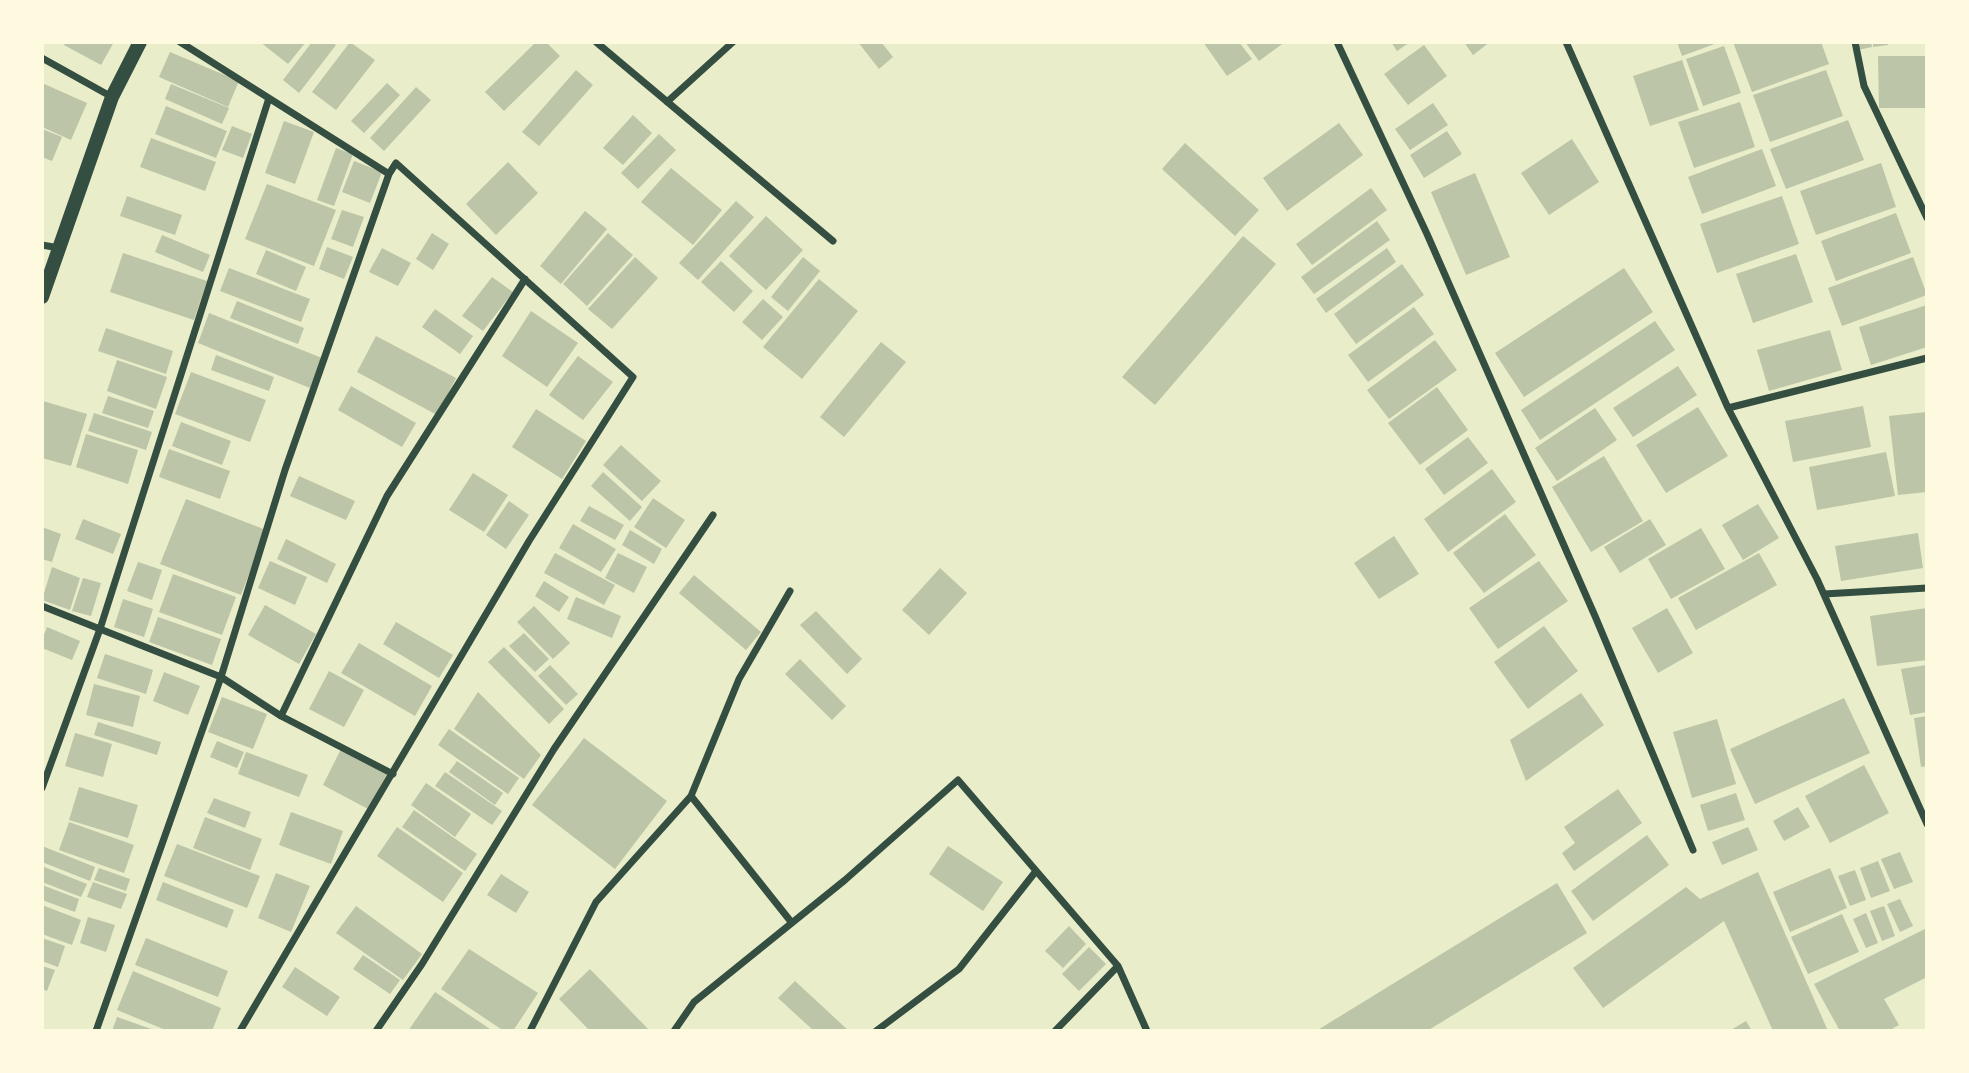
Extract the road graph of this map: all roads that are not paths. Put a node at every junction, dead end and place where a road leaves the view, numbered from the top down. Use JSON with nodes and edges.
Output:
{"nodes":[{"id":1,"x":140,"y":42,"type":"edge"},
{"id":2,"x":180,"y":42,"type":"edge"},
{"id":3,"x":596,"y":42,"type":"edge"},
{"id":4,"x":733,"y":42,"type":"edge"},
{"id":5,"x":1336,"y":42,"type":"edge"},
{"id":6,"x":1566,"y":42,"type":"edge"},
{"id":7,"x":1855,"y":42,"type":"edge"},
{"id":8,"x":42,"y":58,"type":"edge"},
{"id":9,"x":112,"y":97,"type":"junction"},
{"id":10,"x":269,"y":98,"type":"junction"},
{"id":11,"x":667,"y":102,"type":"junction"},
{"id":12,"x":389,"y":174,"type":"junction"},
{"id":13,"x":1927,"y":218,"type":"edge"},
{"id":14,"x":834,"y":241,"type":"dead end"},
{"id":15,"x":42,"y":245,"type":"edge"},
{"id":16,"x":60,"y":248,"type":"junction"},
{"id":17,"x":525,"y":279,"type":"junction"},
{"id":18,"x":42,"y":297,"type":"edge"},
{"id":19,"x":1927,"y":358,"type":"edge"},
{"id":20,"x":1728,"y":408,"type":"junction"},
{"id":21,"x":713,"y":515,"type":"dead end"},
{"id":22,"x":1927,"y":588,"type":"edge"},
{"id":23,"x":790,"y":591,"type":"dead end"},
{"id":24,"x":1824,"y":594,"type":"junction"},
{"id":25,"x":42,"y":606,"type":"edge"},
{"id":26,"x":100,"y":629,"type":"junction"},
{"id":27,"x":221,"y":677,"type":"junction"},
{"id":28,"x":281,"y":716,"type":"junction"},
{"id":29,"x":393,"y":774,"type":"junction"},
{"id":30,"x":42,"y":788,"type":"edge"},
{"id":31,"x":691,"y":796,"type":"junction"},
{"id":32,"x":1927,"y":824,"type":"edge"},
{"id":33,"x":1693,"y":850,"type":"dead end"},
{"id":34,"x":1036,"y":871,"type":"junction"},
{"id":35,"x":792,"y":923,"type":"junction"},
{"id":36,"x":1118,"y":967,"type":"junction"},
{"id":37,"x":96,"y":1031,"type":"edge"},
{"id":38,"x":240,"y":1031,"type":"edge"},
{"id":39,"x":376,"y":1031,"type":"edge"},
{"id":40,"x":530,"y":1031,"type":"edge"},
{"id":41,"x":674,"y":1031,"type":"edge"},
{"id":42,"x":876,"y":1031,"type":"edge"},
{"id":43,"x":1055,"y":1031,"type":"edge"},
{"id":44,"x":1147,"y":1031,"type":"edge"}],
"edges":[{"from":1,"to":9,"type":"main road"},
{"from":2,"to":10,"type":"street"},
{"from":3,"to":11,"type":"street"},
{"from":4,"to":11,"type":"street"},
{"from":5,"to":33,"type":"street"},
{"from":6,"to":20,"type":"street"},
{"from":7,"to":13,"type":"street"},
{"from":8,"to":9,"type":"street"},
{"from":9,"to":16,"type":"main road"},
{"from":10,"to":12,"type":"street"},
{"from":10,"to":26,"type":"street"},
{"from":11,"to":14,"type":"street"},
{"from":12,"to":17,"type":"street"},
{"from":12,"to":27,"type":"street"},
{"from":15,"to":16,"type":"street"},
{"from":16,"to":18,"type":"main road"},
{"from":17,"to":28,"type":"street"},
{"from":17,"to":29,"type":"street"},
{"from":19,"to":20,"type":"street"},
{"from":20,"to":24,"type":"street"},
{"from":21,"to":39,"type":"street"},
{"from":22,"to":24,"type":"street"},
{"from":23,"to":31,"type":"street"},
{"from":24,"to":32,"type":"street"},
{"from":25,"to":26,"type":"street"},
{"from":26,"to":27,"type":"street"},
{"from":26,"to":30,"type":"street"},
{"from":27,"to":28,"type":"street"},
{"from":27,"to":37,"type":"street"},
{"from":28,"to":29,"type":"street"},
{"from":29,"to":38,"type":"street"},
{"from":31,"to":35,"type":"street"},
{"from":31,"to":40,"type":"street"},
{"from":34,"to":35,"type":"street"},
{"from":34,"to":36,"type":"street"},
{"from":34,"to":42,"type":"street"},
{"from":35,"to":41,"type":"street"},
{"from":36,"to":43,"type":"street"},
{"from":36,"to":44,"type":"street"}]}
